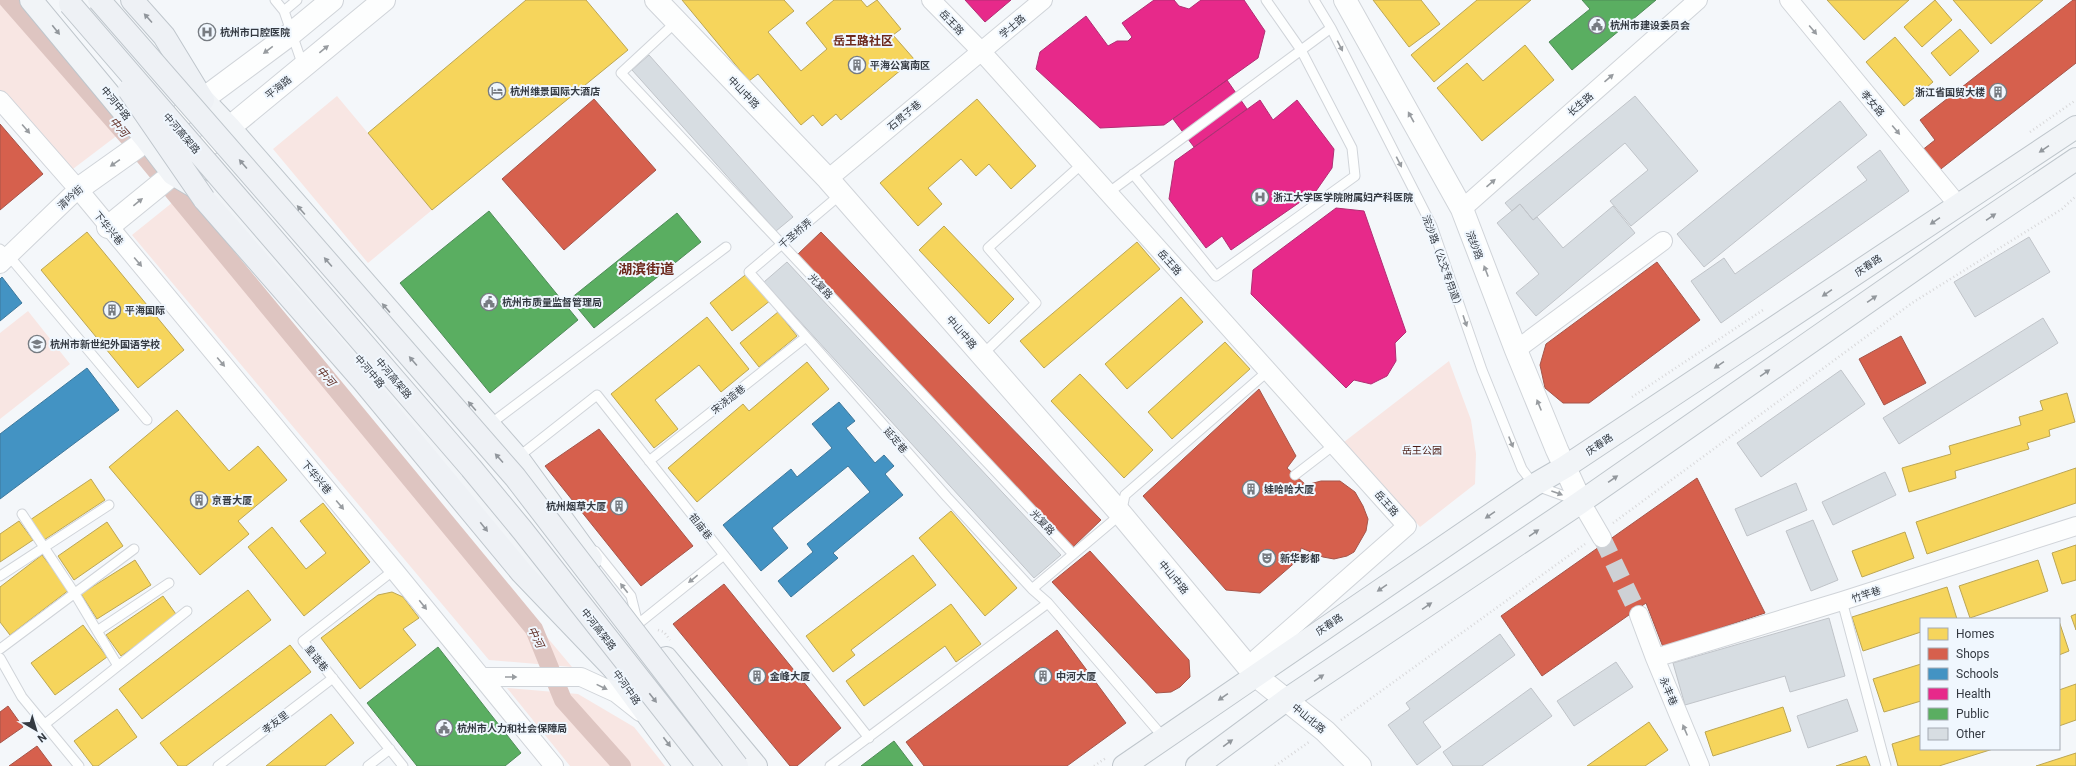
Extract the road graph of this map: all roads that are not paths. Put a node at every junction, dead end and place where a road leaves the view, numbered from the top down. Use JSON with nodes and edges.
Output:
{"nodes":[{"id":1,"x":31,"y":0,"type":"edge"},
{"id":2,"x":99,"y":0,"type":"edge"},
{"id":3,"x":111,"y":0,"type":"edge"},
{"id":4,"x":132,"y":0,"type":"edge"},
{"id":5,"x":275,"y":0,"type":"edge"},
{"id":6,"x":297,"y":0,"type":"edge"},
{"id":7,"x":332,"y":0,"type":"edge"},
{"id":8,"x":384,"y":0,"type":"edge"},
{"id":9,"x":656,"y":0,"type":"edge"},
{"id":10,"x":931,"y":0,"type":"edge"},
{"id":11,"x":1043,"y":0,"type":"edge"},
{"id":12,"x":1266,"y":0,"type":"edge"},
{"id":13,"x":1314,"y":0,"type":"edge"},
{"id":14,"x":1345,"y":0,"type":"edge"},
{"id":15,"x":1698,"y":0,"type":"edge"},
{"id":16,"x":1788,"y":0,"type":"edge"},
{"id":17,"x":68,"y":2,"type":"edge"},
{"id":18,"x":284,"y":11,"type":"junction"},
{"id":19,"x":676,"y":22,"type":"junction"},
{"id":20,"x":1331,"y":28,"type":"junction"},
{"id":21,"x":292,"y":33,"type":"junction"},
{"id":22,"x":1301,"y":50,"type":"junction"},
{"id":23,"x":981,"y":51,"type":"junction"},
{"id":24,"x":303,"y":66,"type":"junction"},
{"id":25,"x":0,"y":100,"type":"edge"},
{"id":26,"x":203,"y":100,"type":"junction"},
{"id":27,"x":229,"y":127,"type":"junction"},
{"id":28,"x":2076,"y":127,"type":"edge"},
{"id":29,"x":147,"y":140,"type":"junction"},
{"id":30,"x":2076,"y":159,"type":"edge"},
{"id":31,"x":1082,"y":164,"type":"junction"},
{"id":32,"x":173,"y":174,"type":"junction"},
{"id":33,"x":1133,"y":174,"type":"junction"},
{"id":34,"x":835,"y":187,"type":"junction"},
{"id":35,"x":78,"y":189,"type":"junction"},
{"id":36,"x":1108,"y":193,"type":"junction"},
{"id":37,"x":1958,"y":205,"type":"junction"},
{"id":38,"x":1462,"y":209,"type":"junction"},
{"id":39,"x":108,"y":227,"type":"junction"},
{"id":40,"x":1663,"y":241,"type":"dead end"},
{"id":41,"x":782,"y":244,"type":"junction"},
{"id":42,"x":726,"y":246,"type":"dead end"},
{"id":43,"x":3,"y":256,"type":"edge"},
{"id":44,"x":749,"y":272,"type":"joint"},
{"id":45,"x":806,"y":337,"type":"junction"},
{"id":46,"x":1516,"y":350,"type":"junction"},
{"id":47,"x":982,"y":355,"type":"junction"},
{"id":48,"x":1268,"y":371,"type":"junction"},
{"id":49,"x":147,"y":420,"type":"dead end"},
{"id":50,"x":490,"y":426,"type":"junction"},
{"id":51,"x":1334,"y":445,"type":"junction"},
{"id":52,"x":517,"y":457,"type":"junction"},
{"id":53,"x":649,"y":461,"type":"junction"},
{"id":54,"x":1565,"y":467,"type":"junction"},
{"id":55,"x":1295,"y":475,"type":"dead end"},
{"id":56,"x":1534,"y":485,"type":"junction"},
{"id":57,"x":1581,"y":502,"type":"junction"},
{"id":58,"x":109,"y":505,"type":"dead end"},
{"id":59,"x":22,"y":514,"type":"dead end"},
{"id":60,"x":1121,"y":514,"type":"junction"},
{"id":61,"x":2076,"y":526,"type":"edge"},
{"id":62,"x":1600,"y":535,"type":"tunnel mouth"},
{"id":63,"x":43,"y":548,"type":"junction"},
{"id":64,"x":134,"y":549,"type":"dead end"},
{"id":65,"x":1073,"y":554,"type":"junction"},
{"id":66,"x":724,"y":555,"type":"junction"},
{"id":67,"x":394,"y":570,"type":"junction"},
{"id":68,"x":0,"y":576,"type":"edge"},
{"id":69,"x":169,"y":583,"type":"dead end"},
{"id":70,"x":1032,"y":589,"type":"junction"},
{"id":71,"x":75,"y":594,"type":"junction"},
{"id":72,"x":1842,"y":601,"type":"junction"},
{"id":73,"x":1048,"y":603,"type":"junction"},
{"id":74,"x":187,"y":611,"type":"dead end"},
{"id":75,"x":1640,"y":615,"type":"tunnel mouth"},
{"id":76,"x":638,"y":624,"type":"junction"},
{"id":77,"x":97,"y":631,"type":"junction"},
{"id":78,"x":0,"y":649,"type":"edge"},
{"id":79,"x":0,"y":658,"type":"edge"},
{"id":80,"x":1655,"y":658,"type":"junction"},
{"id":81,"x":118,"y":666,"type":"junction"},
{"id":82,"x":615,"y":670,"type":"junction"},
{"id":83,"x":1255,"y":675,"type":"junction"},
{"id":84,"x":481,"y":677,"type":"junction"},
{"id":85,"x":333,"y":678,"type":"junction"},
{"id":86,"x":1286,"y":700,"type":"junction"},
{"id":87,"x":649,"y":719,"type":"junction"},
{"id":88,"x":45,"y":724,"type":"junction"},
{"id":89,"x":869,"y":738,"type":"junction"},
{"id":90,"x":1164,"y":738,"type":"junction"},
{"id":91,"x":390,"y":749,"type":"junction"},
{"id":92,"x":79,"y":766,"type":"edge"},
{"id":93,"x":218,"y":766,"type":"edge"},
{"id":94,"x":368,"y":766,"type":"edge"},
{"id":95,"x":403,"y":766,"type":"edge"},
{"id":96,"x":554,"y":766,"type":"edge"},
{"id":97,"x":685,"y":766,"type":"edge"},
{"id":98,"x":708,"y":766,"type":"edge"},
{"id":99,"x":737,"y":766,"type":"edge"},
{"id":100,"x":756,"y":766,"type":"edge"},
{"id":101,"x":830,"y":766,"type":"edge"},
{"id":102,"x":1124,"y":766,"type":"edge"},
{"id":103,"x":1197,"y":766,"type":"edge"},
{"id":104,"x":1360,"y":766,"type":"edge"},
{"id":105,"x":1700,"y":766,"type":"edge"},
{"id":106,"x":1886,"y":766,"type":"edge"}],
"edges":[{"from":1,"to":29,"type":"main road","name":"中河中路","one_way":true},
{"from":99,"to":2,"type":"highway","one_way":true,"bridge":true},
{"from":3,"to":26,"type":"main road"},
{"from":26,"to":4,"type":"highway","one_way":true},
{"from":5,"to":18,"type":"lane"},
{"from":6,"to":18,"type":"lane"},
{"from":7,"to":21,"type":"main road"},
{"from":24,"to":8,"type":"main road","name":"平海路","one_way":true},
{"from":9,"to":19,"type":"main road","name":"中山中路"},
{"from":10,"to":23,"type":"street","name":"岳王路"},
{"from":11,"to":23,"type":"street","name":"学士路"},
{"from":12,"to":22,"type":"lane"},
{"from":13,"to":20,"type":"lane","name":"浣沙路（公交专用道）"},
{"from":38,"to":14,"type":"main road","name":"浣纱路","one_way":true},
{"from":38,"to":15,"type":"street","name":"长生路","one_way":true},
{"from":16,"to":37,"type":"street","name":"孝女路","one_way":true},
{"from":17,"to":82,"type":"highway","one_way":true,"bridge":true},
{"from":17,"to":98,"type":"highway","name":"中河高架路","one_way":true,"bridge":true},
{"from":18,"to":21,"type":"lane"},
{"from":19,"to":34,"type":"main road","name":"中山中路"},
{"from":19,"to":41,"type":"lane","name":"光复路"},
{"from":20,"to":22,"type":"lane"},
{"from":20,"to":56,"type":"lane","name":"浣沙路（公交专用道）","one_way":true},
{"from":21,"to":24,"type":"lane"},
{"from":21,"to":26,"type":"main road","one_way":true},
{"from":22,"to":33,"type":"lane"},
{"from":22,"to":33,"type":"lane"},
{"from":23,"to":31,"type":"street","name":"岳王路"},
{"from":23,"to":34,"type":"street","name":"石贯子巷"},
{"from":24,"to":27,"type":"main road","name":"平海路"},
{"from":25,"to":35,"type":"street","name":"下华兴巷","one_way":true},
{"from":26,"to":27,"type":"main road"},
{"from":26,"to":29,"type":"main road"},
{"from":27,"to":32,"type":"main road","name":"平海路"},
{"from":50,"to":27,"type":"main road","one_way":true},
{"from":28,"to":37,"type":"main road","name":"庆春路","one_way":true},
{"from":29,"to":32,"type":"main road","name":"中河中路"},
{"from":29,"to":35,"type":"main road","name":"清吟街","one_way":true},
{"from":57,"to":30,"type":"main road","one_way":true},
{"from":31,"to":36,"type":"street","name":"岳王路"},
{"from":31,"to":47,"type":"lane"},
{"from":39,"to":32,"type":"main road","one_way":true},
{"from":32,"to":82,"type":"main road","name":"中河中路"},
{"from":33,"to":36,"type":"lane"},
{"from":34,"to":41,"type":"lane","name":"千圣桥弄"},
{"from":34,"to":47,"type":"main road","name":"中山中路"},
{"from":35,"to":39,"type":"street","name":"下华兴巷"},
{"from":35,"to":43,"type":"street","name":"清吟街"},
{"from":36,"to":48,"type":"street","name":"岳王路"},
{"from":37,"to":54,"type":"main road","name":"庆春路","one_way":true},
{"from":46,"to":38,"type":"main road","name":"浣纱路","one_way":true},
{"from":39,"to":67,"type":"street","name":"下华兴巷","one_way":true},
{"from":40,"to":46,"type":"street"},
{"from":41,"to":44,"type":"lane","name":"千圣桥弄"},
{"from":41,"to":65,"type":"lane","name":"光复路"},
{"from":42,"to":50,"type":"lane"},
{"from":43,"to":49,"type":"lane"},
{"from":44,"to":45,"type":"lane","name":"延定巷"},
{"from":45,"to":53,"type":"lane","name":"宋浇造巷"},
{"from":45,"to":70,"type":"lane","name":"延定巷"},
{"from":54,"to":46,"type":"main road","name":"浣纱路","one_way":true},
{"from":47,"to":60,"type":"main road","name":"中山中路"},
{"from":48,"to":51,"type":"street","name":"岳王路"},
{"from":48,"to":60,"type":"lane"},
{"from":50,"to":52,"type":"main road"},
{"from":51,"to":55,"type":"lane"},
{"from":51,"to":83,"type":"street","name":"岳王路"},
{"from":52,"to":53,"type":"lane","name":"祖庙巷"},
{"from":76,"to":52,"type":"main road","one_way":true},
{"from":53,"to":66,"type":"lane","name":"祖庙巷"},
{"from":54,"to":56,"type":"main road","name":"庆春路"},
{"from":54,"to":57,"type":"main road","name":"浣纱路"},
{"from":56,"to":57,"type":"lane","one_way":true},
{"from":56,"to":83,"type":"main road","name":"庆春路","one_way":true},
{"from":57,"to":62,"type":"street"},
{"from":86,"to":57,"type":"main road","one_way":true},
{"from":58,"to":63,"type":"lane"},
{"from":59,"to":63,"type":"lane"},
{"from":60,"to":65,"type":"lane"},
{"from":60,"to":83,"type":"main road","name":"中山中路"},
{"from":61,"to":72,"type":"street","name":"竹竿巷"},
{"from":63,"to":68,"type":"lane"},
{"from":63,"to":71,"type":"lane"},
{"from":64,"to":71,"type":"lane"},
{"from":65,"to":70,"type":"lane"},
{"from":66,"to":76,"type":"lane","one_way":true},
{"from":66,"to":89,"type":"lane","name":"祖庙巷"},
{"from":67,"to":84,"type":"street","name":"下华兴巷","one_way":true},
{"from":67,"to":85,"type":"lane","name":"皇诰巷"},
{"from":69,"to":77,"type":"lane"},
{"from":70,"to":73,"type":"lane","name":"延定巷"},
{"from":71,"to":77,"type":"lane"},
{"from":71,"to":78,"type":"lane"},
{"from":72,"to":80,"type":"street","name":"竹竿巷"},
{"from":72,"to":106,"type":"lane"},
{"from":73,"to":89,"type":"lane"},
{"from":73,"to":90,"type":"lane","name":"延定巷"},
{"from":74,"to":81,"type":"lane"},
{"from":75,"to":80,"type":"street","name":"永丰巷"},
{"from":76,"to":100,"type":"main road"},
{"from":77,"to":81,"type":"lane"},
{"from":79,"to":88,"type":"lane"},
{"from":105,"to":80,"type":"street","name":"永丰巷","one_way":true},
{"from":81,"to":88,"type":"lane"},
{"from":82,"to":87,"type":"main road","name":"中河中路"},
{"from":83,"to":86,"type":"main road","name":"中山北路"},
{"from":83,"to":90,"type":"main road","name":"庆春路","one_way":true},
{"from":84,"to":87,"type":"street","one_way":true},
{"from":84,"to":96,"type":"street","name":"下华兴巷"},
{"from":85,"to":91,"type":"lane","name":"皇诰巷"},
{"from":85,"to":93,"type":"lane","name":"孝友里"},
{"from":103,"to":86,"type":"main road","one_way":true},
{"from":86,"to":104,"type":"main road","name":"中山北路"},
{"from":87,"to":97,"type":"main road","name":"中河中路","one_way":true},
{"from":88,"to":92,"type":"lane"},
{"from":89,"to":101,"type":"lane"},
{"from":90,"to":102,"type":"main road","name":"庆春路"},
{"from":91,"to":94,"type":"lane"},
{"from":91,"to":95,"type":"lane","name":"皇诰巷"}]}
